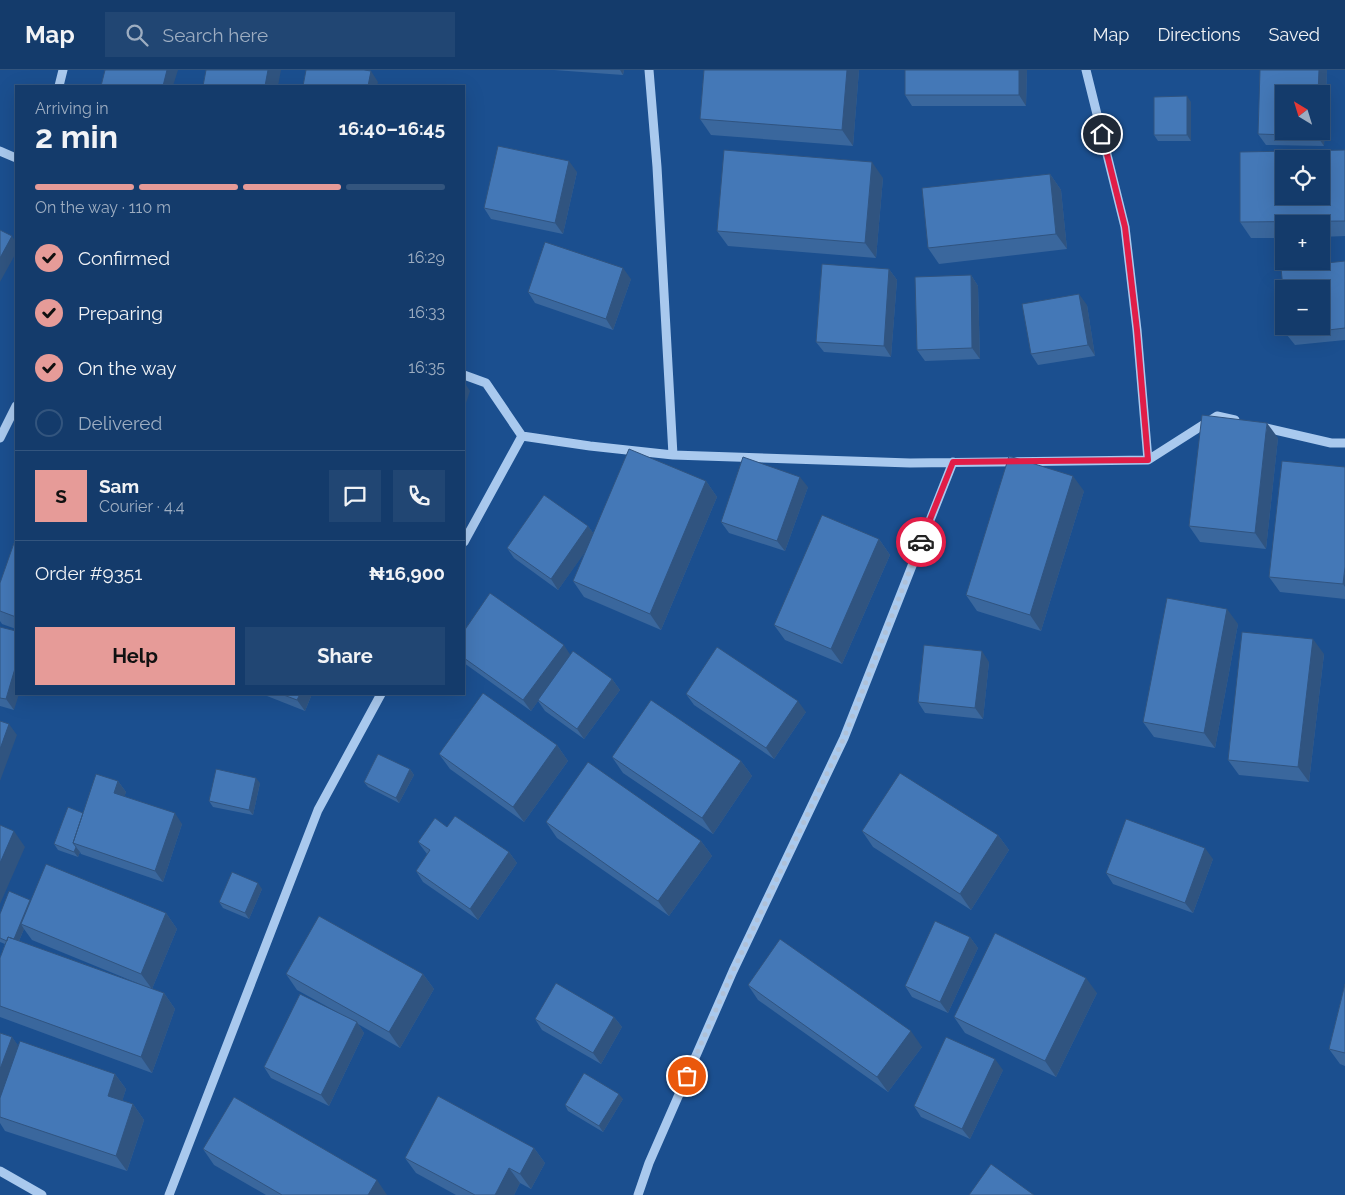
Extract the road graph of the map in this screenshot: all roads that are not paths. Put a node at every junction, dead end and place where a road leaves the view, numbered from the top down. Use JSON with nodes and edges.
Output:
{"nodes":[{"id":1,"x":63,"y":70,"type":"edge"},
{"id":2,"x":648,"y":70,"type":"edge"},
{"id":3,"x":1086,"y":70,"type":"edge"},
{"id":4,"x":60,"y":85,"type":"edge"},
{"id":5,"x":0,"y":151,"type":"edge"},
{"id":6,"x":15,"y":158,"type":"edge"},
{"id":7,"x":465,"y":375,"type":"edge"},
{"id":8,"x":15,"y":408,"type":"edge"},
{"id":9,"x":522,"y":436,"type":"junction"},
{"id":10,"x":0,"y":438,"type":"edge"},
{"id":11,"x":1345,"y":443,"type":"edge"},
{"id":12,"x":673,"y":455,"type":"junction"},
{"id":13,"x":1148,"y":460,"type":"junction"},
{"id":14,"x":953,"y":462,"type":"junction"},
{"id":15,"x":465,"y":540,"type":"edge"},
{"id":16,"x":380,"y":695,"type":"edge"},
{"id":17,"x":0,"y":1172,"type":"edge"},
{"id":18,"x":42,"y":1195,"type":"edge"},
{"id":19,"x":169,"y":1195,"type":"edge"},
{"id":20,"x":638,"y":1195,"type":"edge"}],
"edges":[{"from":1,"to":4,"type":"street"},
{"from":2,"to":12,"type":"street"},
{"from":3,"to":13,"type":"street"},
{"from":5,"to":6,"type":"street"},
{"from":7,"to":9,"type":"street"},
{"from":8,"to":10,"type":"street"},
{"from":9,"to":12,"type":"street"},
{"from":9,"to":15,"type":"street"},
{"from":11,"to":13,"type":"street"},
{"from":12,"to":14,"type":"street"},
{"from":13,"to":14,"type":"street"},
{"from":14,"to":20,"type":"street"},
{"from":16,"to":19,"type":"street"},
{"from":17,"to":18,"type":"street"}]}
